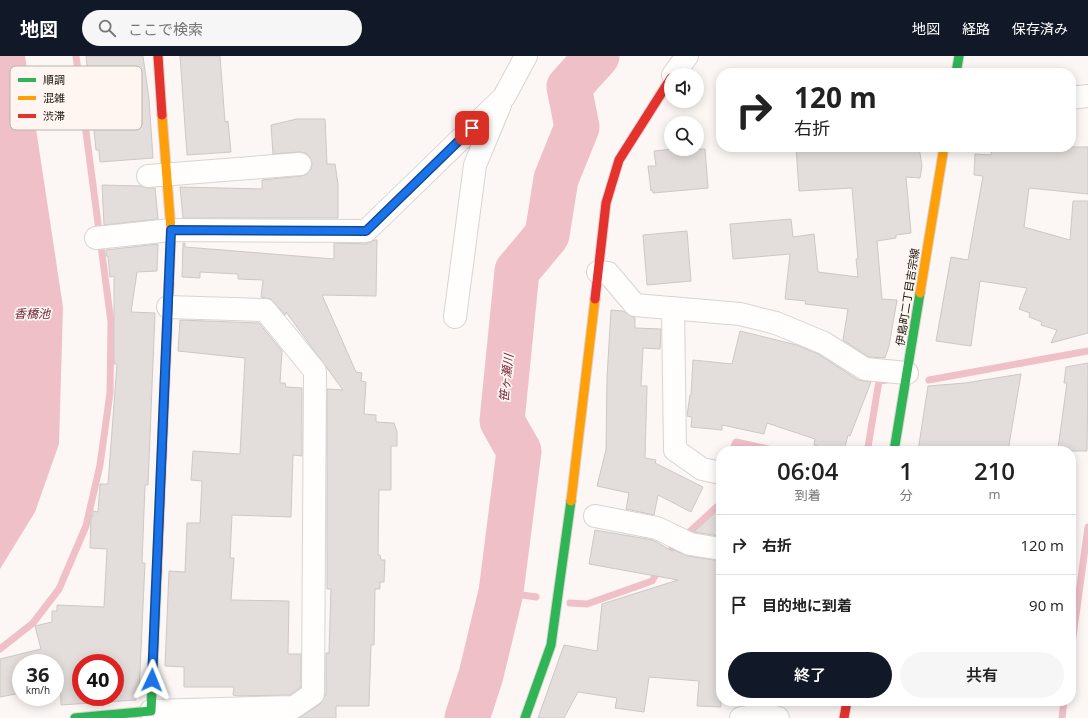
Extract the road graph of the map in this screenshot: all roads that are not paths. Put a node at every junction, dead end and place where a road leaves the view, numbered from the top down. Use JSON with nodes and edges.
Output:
{"nodes":[{"id":1,"x":158,"y":56,"type":"edge"},
{"id":2,"x":526,"y":56,"type":"edge"},
{"id":3,"x":687,"y":56,"type":"edge"},
{"id":4,"x":959,"y":56,"type":"edge"},
{"id":5,"x":678,"y":68,"type":"edge"},
{"id":6,"x":957,"y":68,"type":"edge"},
{"id":7,"x":664,"y":89,"type":"edge"},
{"id":8,"x":1088,"y":96,"type":"edge"},
{"id":9,"x":504,"y":97,"type":"junction"},
{"id":10,"x":1076,"y":97,"type":"edge"},
{"id":11,"x":943,"y":152,"type":"edge"},
{"id":12,"x":300,"y":164,"type":"dead end"},
{"id":13,"x":158,"y":175,"type":"junction"},
{"id":14,"x":171,"y":230,"type":"junction"},
{"id":15,"x":99,"y":238,"type":"dead end"},
{"id":16,"x":598,"y":272,"type":"junction"},
{"id":17,"x":168,"y":307,"type":"junction"},
{"id":18,"x":673,"y":308,"type":"junction"},
{"id":19,"x":455,"y":317,"type":"dead end"},
{"id":20,"x":907,"y":373,"type":"junction"},
{"id":21,"x":895,"y":446,"type":"edge"},
{"id":22,"x":716,"y":472,"type":"edge"},
{"id":23,"x":596,"y":516,"type":"dead end"},
{"id":24,"x":716,"y":547,"type":"edge"},
{"id":25,"x":846,"y":706,"type":"edge"},
{"id":26,"x":151,"y":711,"type":"junction"},
{"id":27,"x":769,"y":711,"type":"edge"},
{"id":28,"x":75,"y":718,"type":"edge"},
{"id":29,"x":525,"y":718,"type":"edge"},
{"id":30,"x":741,"y":718,"type":"edge"},
{"id":31,"x":844,"y":718,"type":"edge"}],
"edges":[{"from":1,"to":13,"type":"street"},
{"from":2,"to":9,"type":"street"},
{"from":3,"to":5,"type":"street"},
{"from":4,"to":6,"type":"street"},
{"from":7,"to":16,"type":"street"},
{"from":8,"to":10,"type":"street"},
{"from":9,"to":14,"type":"street"},
{"from":9,"to":19,"type":"street"},
{"from":11,"to":20,"type":"street","name":"伊島町二丁目吉宗線"},
{"from":12,"to":13,"type":"street"},
{"from":13,"to":14,"type":"street"},
{"from":14,"to":15,"type":"street"},
{"from":14,"to":17,"type":"street"},
{"from":16,"to":18,"type":"street"},
{"from":16,"to":29,"type":"street"},
{"from":17,"to":26,"type":"street"},
{"from":17,"to":26,"type":"street"},
{"from":18,"to":20,"type":"street"},
{"from":18,"to":22,"type":"street"},
{"from":20,"to":21,"type":"street","name":"伊島町二丁目吉宗線"},
{"from":23,"to":24,"type":"street"},
{"from":25,"to":31,"type":"street"},
{"from":26,"to":28,"type":"street"},
{"from":27,"to":30,"type":"street"}]}
